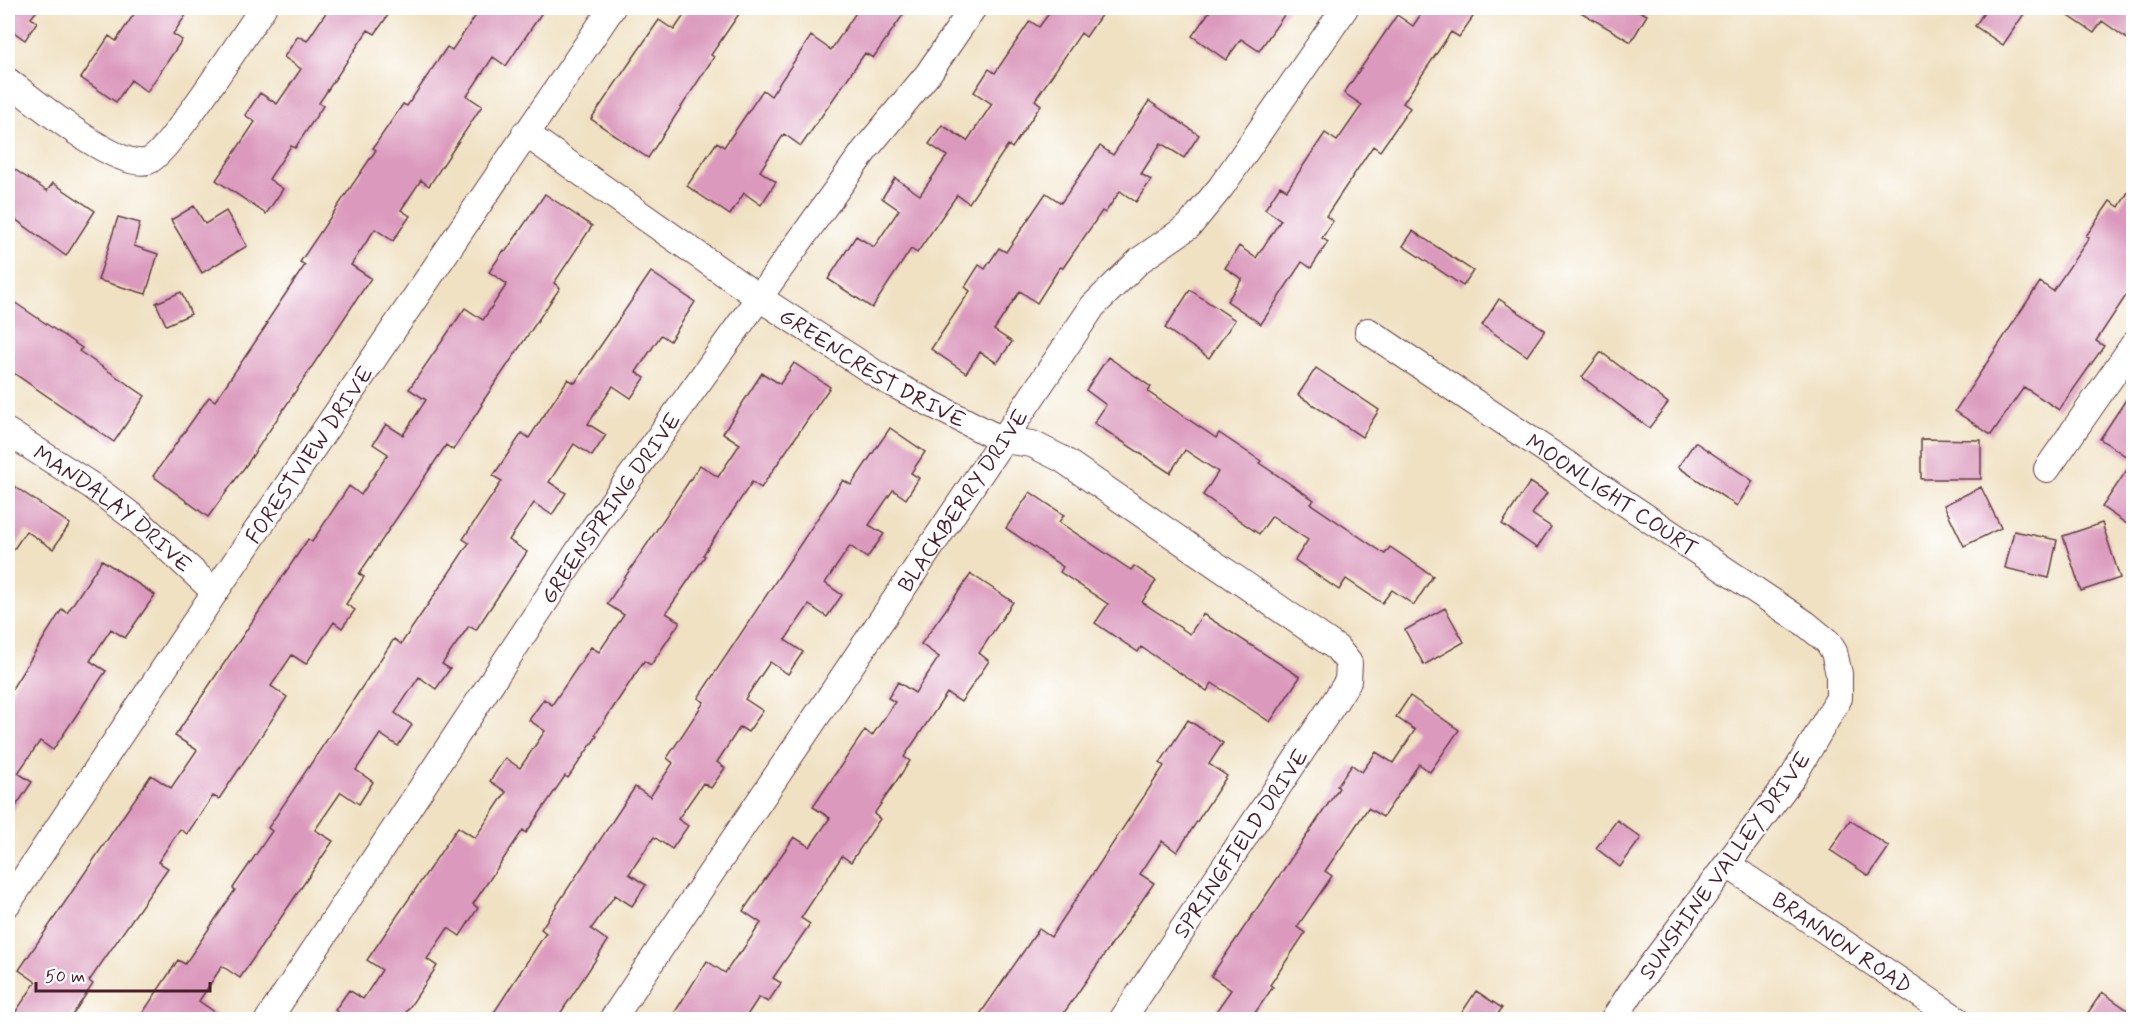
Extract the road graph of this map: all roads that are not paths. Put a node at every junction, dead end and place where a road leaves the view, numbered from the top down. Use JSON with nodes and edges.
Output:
{"nodes":[{"id":1,"x":263,"y":8,"type":"edge"},
{"id":2,"x":612,"y":8,"type":"edge"},
{"id":3,"x":973,"y":8,"type":"edge"},
{"id":4,"x":1345,"y":8,"type":"edge"},
{"id":5,"x":8,"y":81,"type":"edge"},
{"id":6,"x":525,"y":133,"type":"junction"},
{"id":7,"x":758,"y":297,"type":"junction"},
{"id":8,"x":1368,"y":331,"type":"dead end"},
{"id":9,"x":2133,"y":344,"type":"edge"},
{"id":10,"x":8,"y":432,"type":"edge"},
{"id":11,"x":1003,"y":440,"type":"junction"},
{"id":12,"x":2047,"y":469,"type":"dead end"},
{"id":13,"x":215,"y":592,"type":"junction"},
{"id":14,"x":1349,"y":663,"type":"joint"},
{"id":15,"x":1839,"y":674,"type":"joint"},
{"id":16,"x":1728,"y":865,"type":"junction"},
{"id":17,"x":8,"y":903,"type":"edge"},
{"id":18,"x":268,"y":1020,"type":"edge"},
{"id":19,"x":612,"y":1020,"type":"edge"},
{"id":20,"x":1122,"y":1020,"type":"edge"},
{"id":21,"x":1613,"y":1020,"type":"edge"},
{"id":22,"x":1958,"y":1020,"type":"edge"}],
"edges":[{"from":1,"to":5,"type":"street"},
{"from":2,"to":6,"type":"street","name":"FORESTVIEW DRIVE"},
{"from":3,"to":7,"type":"street","name":"GREENSPRING DRIVE"},
{"from":4,"to":11,"type":"street","name":"BLACKBERRY DRIVE"},
{"from":6,"to":7,"type":"street","name":"GREENCREST DRIVE"},
{"from":6,"to":13,"type":"street","name":"FORESTVIEW DRIVE"},
{"from":7,"to":11,"type":"street","name":"GREENCREST DRIVE"},
{"from":7,"to":18,"type":"street","name":"GREENSPRING DRIVE"},
{"from":8,"to":15,"type":"street","name":"MOONLIGHT COURT"},
{"from":9,"to":12,"type":"street"},
{"from":10,"to":13,"type":"street","name":"MANDALAY DRIVE"},
{"from":11,"to":14,"type":"street","name":"GREENCREST DRIVE"},
{"from":11,"to":19,"type":"street","name":"BLACKBERRY DRIVE"},
{"from":13,"to":17,"type":"street","name":"FORESTVIEW DRIVE"},
{"from":14,"to":20,"type":"street","name":"SPRINGFIELD DRIVE"},
{"from":15,"to":16,"type":"street","name":"SUNSHINE VALLEY DRIVE"},
{"from":16,"to":21,"type":"street","name":"SUNSHINE VALLEY DRIVE"},
{"from":16,"to":22,"type":"street","name":"BRANNON ROAD"}]}
